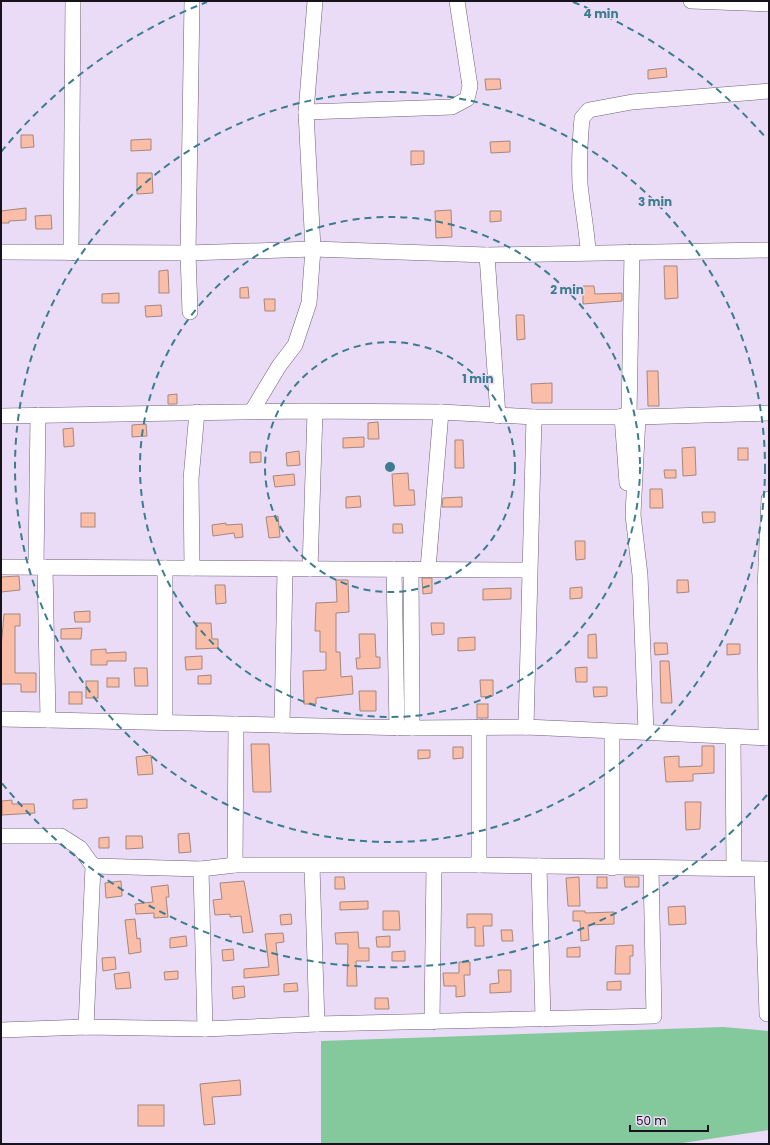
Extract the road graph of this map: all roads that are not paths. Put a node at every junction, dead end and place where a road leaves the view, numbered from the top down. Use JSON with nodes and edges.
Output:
{"nodes":[{"id":1,"x":73,"y":1,"type":"edge"},
{"id":2,"x":192,"y":1,"type":"edge"},
{"id":3,"x":315,"y":1,"type":"edge"},
{"id":4,"x":457,"y":1,"type":"edge"},
{"id":5,"x":691,"y":1,"type":"edge"},
{"id":6,"x":769,"y":4,"type":"edge"},
{"id":7,"x":769,"y":91,"type":"edge"},
{"id":8,"x":306,"y":112,"type":"junction"},
{"id":9,"x":313,"y":249,"type":"junction"},
{"id":10,"x":769,"y":250,"type":"edge"},
{"id":11,"x":1,"y":252,"type":"edge"},
{"id":12,"x":588,"y":252,"type":"junction"},
{"id":13,"x":632,"y":252,"type":"junction"},
{"id":14,"x":71,"y":253,"type":"junction"},
{"id":15,"x":188,"y":253,"type":"junction"},
{"id":16,"x":487,"y":255,"type":"junction"},
{"id":17,"x":190,"y":312,"type":"dead end"},
{"id":18,"x":252,"y":411,"type":"junction"},
{"id":19,"x":196,"y":412,"type":"junction"},
{"id":20,"x":315,"y":412,"type":"junction"},
{"id":21,"x":441,"y":412,"type":"junction"},
{"id":22,"x":769,"y":413,"type":"edge"},
{"id":23,"x":38,"y":415,"type":"junction"},
{"id":24,"x":1,"y":416,"type":"edge"},
{"id":25,"x":498,"y":416,"type":"junction"},
{"id":26,"x":534,"y":416,"type":"junction"},
{"id":27,"x":630,"y":416,"type":"junction"},
{"id":28,"x":769,"y":499,"type":"edge"},
{"id":29,"x":1,"y":567,"type":"edge"},
{"id":30,"x":41,"y":567,"type":"junction"},
{"id":31,"x":165,"y":568,"type":"junction"},
{"id":32,"x":192,"y":568,"type":"junction"},
{"id":33,"x":285,"y":569,"type":"junction"},
{"id":34,"x":310,"y":569,"type":"junction"},
{"id":35,"x":394,"y":569,"type":"junction"},
{"id":36,"x":411,"y":569,"type":"junction"},
{"id":37,"x":428,"y":569,"type":"junction"},
{"id":38,"x":529,"y":570,"type":"junction"},
{"id":39,"x":767,"y":588,"type":"edge"},
{"id":40,"x":1,"y":719,"type":"edge"},
{"id":41,"x":48,"y":720,"type":"junction"},
{"id":42,"x":165,"y":722,"type":"junction"},
{"id":43,"x":236,"y":724,"type":"junction"},
{"id":44,"x":282,"y":725,"type":"junction"},
{"id":45,"x":479,"y":727,"type":"junction"},
{"id":46,"x":526,"y":727,"type":"junction"},
{"id":47,"x":397,"y":728,"type":"junction"},
{"id":48,"x":412,"y":728,"type":"junction"},
{"id":49,"x":612,"y":732,"type":"junction"},
{"id":50,"x":646,"y":732,"type":"junction"},
{"id":51,"x":733,"y":737,"type":"junction"},
{"id":52,"x":768,"y":738,"type":"edge"},
{"id":53,"x":1,"y":836,"type":"edge"},
{"id":54,"x":235,"y":865,"type":"junction"},
{"id":55,"x":479,"y":865,"type":"junction"},
{"id":56,"x":93,"y":866,"type":"junction"},
{"id":57,"x":312,"y":866,"type":"junction"},
{"id":58,"x":434,"y":866,"type":"junction"},
{"id":59,"x":539,"y":866,"type":"junction"},
{"id":60,"x":612,"y":868,"type":"junction"},
{"id":61,"x":650,"y":868,"type":"junction"},
{"id":62,"x":734,"y":868,"type":"junction"},
{"id":63,"x":201,"y":869,"type":"junction"},
{"id":64,"x":766,"y":869,"type":"edge"},
{"id":65,"x":767,"y":1014,"type":"dead end"},
{"id":66,"x":543,"y":1019,"type":"junction"},
{"id":67,"x":432,"y":1022,"type":"junction"},
{"id":68,"x":317,"y":1024,"type":"junction"},
{"id":69,"x":86,"y":1027,"type":"junction"},
{"id":70,"x":205,"y":1029,"type":"junction"},
{"id":71,"x":1,"y":1030,"type":"edge"}],
"edges":[{"from":1,"to":14,"type":"street"},
{"from":2,"to":15,"type":"street"},
{"from":3,"to":8,"type":"street"},
{"from":4,"to":8,"type":"street"},
{"from":5,"to":6,"type":"street"},
{"from":7,"to":12,"type":"street"},
{"from":8,"to":9,"type":"street"},
{"from":9,"to":15,"type":"street"},
{"from":9,"to":16,"type":"street"},
{"from":9,"to":18,"type":"street"},
{"from":10,"to":13,"type":"street"},
{"from":11,"to":14,"type":"street"},
{"from":12,"to":13,"type":"street"},
{"from":12,"to":16,"type":"street"},
{"from":13,"to":27,"type":"street"},
{"from":14,"to":15,"type":"street"},
{"from":15,"to":17,"type":"street"},
{"from":16,"to":25,"type":"street"},
{"from":18,"to":19,"type":"street"},
{"from":18,"to":20,"type":"street"},
{"from":19,"to":23,"type":"street"},
{"from":19,"to":32,"type":"street"},
{"from":20,"to":21,"type":"street"},
{"from":20,"to":34,"type":"street"},
{"from":21,"to":25,"type":"street"},
{"from":21,"to":37,"type":"street"},
{"from":22,"to":27,"type":"street"},
{"from":23,"to":24,"type":"street"},
{"from":23,"to":30,"type":"street"},
{"from":25,"to":26,"type":"street"},
{"from":26,"to":27,"type":"street"},
{"from":26,"to":38,"type":"street"},
{"from":27,"to":50,"type":"street"},
{"from":28,"to":39,"type":"street"},
{"from":29,"to":30,"type":"street"},
{"from":30,"to":31,"type":"street"},
{"from":30,"to":41,"type":"street"},
{"from":31,"to":32,"type":"street"},
{"from":31,"to":42,"type":"street"},
{"from":32,"to":33,"type":"street"},
{"from":33,"to":34,"type":"street"},
{"from":33,"to":44,"type":"street"},
{"from":34,"to":35,"type":"street"},
{"from":35,"to":36,"type":"street"},
{"from":35,"to":47,"type":"street"},
{"from":36,"to":37,"type":"street"},
{"from":36,"to":48,"type":"street"},
{"from":37,"to":38,"type":"street"},
{"from":38,"to":46,"type":"street"},
{"from":39,"to":52,"type":"street"},
{"from":40,"to":41,"type":"street"},
{"from":41,"to":42,"type":"street"},
{"from":42,"to":43,"type":"street"},
{"from":43,"to":44,"type":"street"},
{"from":43,"to":54,"type":"street"},
{"from":44,"to":47,"type":"street"},
{"from":45,"to":46,"type":"street"},
{"from":45,"to":48,"type":"street"},
{"from":45,"to":55,"type":"street"},
{"from":46,"to":49,"type":"street"},
{"from":47,"to":48,"type":"street"},
{"from":49,"to":50,"type":"street"},
{"from":49,"to":60,"type":"street"},
{"from":50,"to":51,"type":"street"},
{"from":51,"to":52,"type":"street"},
{"from":51,"to":62,"type":"street"},
{"from":53,"to":56,"type":"street"},
{"from":54,"to":57,"type":"street"},
{"from":54,"to":63,"type":"street"},
{"from":55,"to":58,"type":"street"},
{"from":55,"to":59,"type":"street"},
{"from":56,"to":63,"type":"street"},
{"from":56,"to":69,"type":"street"},
{"from":57,"to":58,"type":"street"},
{"from":57,"to":68,"type":"street"},
{"from":58,"to":67,"type":"street"},
{"from":59,"to":60,"type":"street"},
{"from":59,"to":66,"type":"street"},
{"from":60,"to":61,"type":"street"},
{"from":61,"to":62,"type":"street"},
{"from":61,"to":66,"type":"street"},
{"from":62,"to":64,"type":"street"},
{"from":63,"to":70,"type":"street"},
{"from":64,"to":65,"type":"street"},
{"from":66,"to":67,"type":"street"},
{"from":67,"to":68,"type":"street"},
{"from":68,"to":70,"type":"street"},
{"from":69,"to":70,"type":"street"},
{"from":69,"to":71,"type":"street"}]}
